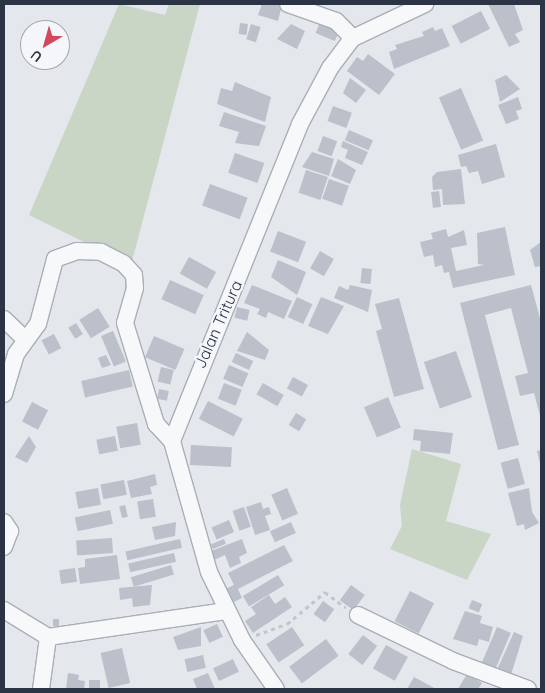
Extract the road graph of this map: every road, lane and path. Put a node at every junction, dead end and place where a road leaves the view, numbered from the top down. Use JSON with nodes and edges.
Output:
{"nodes":[{"id":1,"x":288,"y":4,"type":"edge"},
{"id":2,"x":425,"y":4,"type":"edge"},
{"id":3,"x":353,"y":38,"type":"junction"},
{"id":4,"x":4,"y":319,"type":"edge"},
{"id":5,"x":26,"y":340,"type":"junction"},
{"id":6,"x":4,"y":394,"type":"edge"},
{"id":7,"x":172,"y":441,"type":"junction"},
{"id":8,"x":4,"y":522,"type":"edge"},
{"id":9,"x":4,"y":547,"type":"edge"},
{"id":10,"x":4,"y":610,"type":"edge"},
{"id":11,"x":226,"y":611,"type":"junction"},
{"id":12,"x":358,"y":615,"type":"joint"},
{"id":13,"x":48,"y":638,"type":"junction"},
{"id":14,"x":242,"y":640,"type":"junction"},
{"id":15,"x":41,"y":689,"type":"edge"},
{"id":16,"x":276,"y":689,"type":"edge"},
{"id":17,"x":528,"y":689,"type":"edge"}],
"edges":[{"from":1,"to":3,"type":"street"},
{"from":2,"to":3,"type":"street","name":"Jalan Tritura"},
{"from":3,"to":7,"type":"street","name":"Jalan Tritura"},
{"from":4,"to":5,"type":"street"},
{"from":5,"to":6,"type":"street"},
{"from":5,"to":7,"type":"street"},
{"from":7,"to":11,"type":"street"},
{"from":8,"to":9,"type":"street"},
{"from":10,"to":13,"type":"street"},
{"from":11,"to":13,"type":"street"},
{"from":11,"to":14,"type":"street"},
{"from":12,"to":14,"type":"path"},
{"from":12,"to":17,"type":"street"},
{"from":13,"to":15,"type":"street"},
{"from":14,"to":16,"type":"street"}]}
